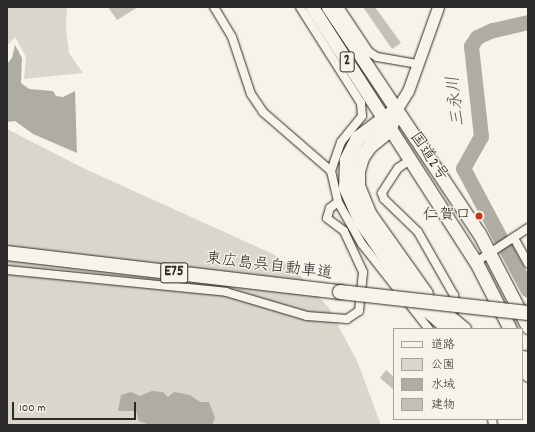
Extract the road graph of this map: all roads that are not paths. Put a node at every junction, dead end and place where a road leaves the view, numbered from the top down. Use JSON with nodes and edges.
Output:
{"nodes":[{"id":1,"x":214,"y":7,"type":"edge"},
{"id":2,"x":300,"y":7,"type":"edge"},
{"id":3,"x":312,"y":7,"type":"edge"},
{"id":4,"x":328,"y":7,"type":"edge"},
{"id":5,"x":339,"y":7,"type":"edge"},
{"id":6,"x":438,"y":7,"type":"edge"},
{"id":7,"x":418,"y":64,"type":"junction"},
{"id":8,"x":344,"y":66,"type":"junction"},
{"id":9,"x":396,"y":110,"type":"junction"},
{"id":10,"x":381,"y":118,"type":"junction"},
{"id":11,"x":390,"y":130,"type":"junction"},
{"id":12,"x":410,"y":160,"type":"junction"},
{"id":13,"x":332,"y":171,"type":"junction"},
{"id":14,"x":338,"y":202,"type":"junction"},
{"id":15,"x":528,"y":228,"type":"edge"},
{"id":16,"x":514,"y":238,"type":"junction"},
{"id":17,"x":7,"y":253,"type":"edge"},
{"id":18,"x":490,"y":253,"type":"junction"},
{"id":19,"x":476,"y":262,"type":"junction"},
{"id":20,"x":528,"y":263,"type":"edge"},
{"id":21,"x":7,"y":270,"type":"edge"},
{"id":22,"x":528,"y":313,"type":"edge"},
{"id":23,"x":455,"y":315,"type":"dead end"},
{"id":24,"x":528,"y":327,"type":"edge"},
{"id":25,"x":428,"y":328,"type":"edge"},
{"id":26,"x":448,"y":328,"type":"edge"},
{"id":27,"x":462,"y":328,"type":"edge"},
{"id":28,"x":509,"y":328,"type":"edge"},
{"id":29,"x":523,"y":360,"type":"edge"},
{"id":30,"x":527,"y":370,"type":"edge"}],
"edges":[{"from":1,"to":13,"type":"street"},
{"from":2,"to":8,"type":"street"},
{"from":3,"to":8,"type":"highway","name":"国道2号","number":"2"},
{"from":4,"to":9,"type":"highway","name":"国道2号","number":"2"},
{"from":5,"to":7,"type":"street"},
{"from":6,"to":7,"type":"main road"},
{"from":7,"to":9,"type":"main road"},
{"from":8,"to":10,"type":"highway","name":"国道2号","number":"2"},
{"from":8,"to":13,"type":"street"},
{"from":9,"to":10,"type":"highway"},
{"from":9,"to":11,"type":"highway"},
{"from":9,"to":18,"type":"highway","name":"国道2号","number":"2"},
{"from":10,"to":11,"type":"highway","name":"国道2号","number":"2"},
{"from":10,"to":26,"type":"highway"},
{"from":11,"to":12,"type":"highway","name":"国道2号","number":"2"},
{"from":11,"to":27,"type":"highway"},
{"from":12,"to":19,"type":"highway","name":"国道2号","number":"2"},
{"from":12,"to":23,"type":"street"},
{"from":13,"to":14,"type":"street"},
{"from":14,"to":21,"type":"street"},
{"from":14,"to":25,"type":"street"},
{"from":15,"to":16,"type":"street"},
{"from":16,"to":18,"type":"street"},
{"from":16,"to":20,"type":"street"},
{"from":17,"to":22,"type":"highway","name":"東広島呉自動車道","number":"E75","bridge":true},
{"from":18,"to":19,"type":"street"},
{"from":18,"to":24,"type":"highway","name":"国道2号","number":"2"},
{"from":19,"to":28,"type":"highway","name":"国道2号","number":"2"},
{"from":29,"to":30,"type":"highway"}]}
